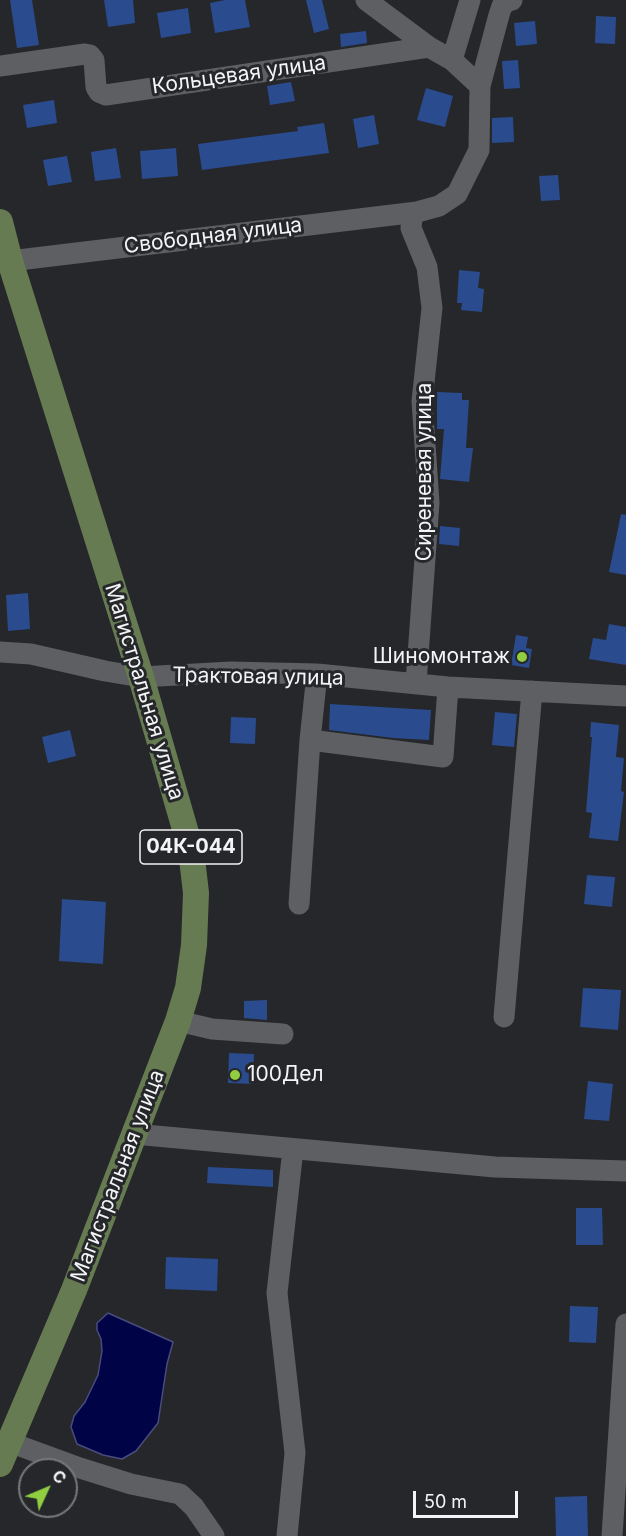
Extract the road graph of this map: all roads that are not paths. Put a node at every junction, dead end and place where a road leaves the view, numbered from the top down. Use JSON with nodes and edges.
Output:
{"nodes":[{"id":1,"x":470,"y":0,"type":"edge"},
{"id":2,"x":513,"y":0,"type":"edge"},
{"id":3,"x":373,"y":2,"type":"edge"},
{"id":4,"x":429,"y":47,"type":"junction"},
{"id":5,"x":452,"y":60,"type":"junction"},
{"id":6,"x":0,"y":66,"type":"edge"},
{"id":7,"x":480,"y":86,"type":"junction"},
{"id":8,"x":417,"y":212,"type":"junction"},
{"id":9,"x":0,"y":222,"type":"edge"},
{"id":10,"x":10,"y":261,"type":"junction"},
{"id":11,"x":0,"y":652,"type":"edge"},
{"id":12,"x":318,"y":674,"type":"junction"},
{"id":13,"x":141,"y":677,"type":"junction"},
{"id":14,"x":416,"y":683,"type":"junction"},
{"id":15,"x":448,"y":687,"type":"junction"},
{"id":16,"x":532,"y":691,"type":"junction"},
{"id":17,"x":626,"y":696,"type":"edge"},
{"id":18,"x":310,"y":740,"type":"junction"},
{"id":19,"x":299,"y":904,"type":"dead end"},
{"id":20,"x":504,"y":1017,"type":"dead end"},
{"id":21,"x":178,"y":1021,"type":"junction"},
{"id":22,"x":283,"y":1034,"type":"dead end"},
{"id":23,"x":134,"y":1134,"type":"junction"},
{"id":24,"x":293,"y":1149,"type":"junction"},
{"id":25,"x":626,"y":1171,"type":"edge"},
{"id":26,"x":626,"y":1324,"type":"edge"},
{"id":27,"x":4,"y":1453,"type":"edge"},
{"id":28,"x":214,"y":1536,"type":"edge"},
{"id":29,"x":287,"y":1536,"type":"edge"},
{"id":30,"x":612,"y":1536,"type":"edge"}],
"edges":[{"from":1,"to":5,"type":"street"},
{"from":2,"to":7,"type":"street"},
{"from":3,"to":4,"type":"street"},
{"from":4,"to":5,"type":"street"},
{"from":4,"to":6,"type":"street","name":"Кольцевая улица"},
{"from":5,"to":7,"type":"street"},
{"from":7,"to":8,"type":"street"},
{"from":8,"to":10,"type":"street","name":"Свободная улица"},
{"from":8,"to":14,"type":"street","name":"Сиреневая улица"},
{"from":9,"to":10,"type":"main road","name":"Магистральная улица","number":"04К-044"},
{"from":10,"to":13,"type":"main road","name":"Магистральная улица","number":"04К-044"},
{"from":11,"to":13,"type":"street","name":"Трактовая улица"},
{"from":12,"to":13,"type":"street","name":"Трактовая улица"},
{"from":12,"to":14,"type":"street","name":"Трактовая улица"},
{"from":12,"to":18,"type":"street"},
{"from":13,"to":21,"type":"main road","name":"Магистральная улица","number":"04К-044"},
{"from":14,"to":15,"type":"street","name":"Трактовая улица"},
{"from":15,"to":16,"type":"street","name":"Трактовая улица"},
{"from":15,"to":18,"type":"street"},
{"from":16,"to":17,"type":"street","name":"Трактовая улица"},
{"from":16,"to":20,"type":"street"},
{"from":18,"to":19,"type":"street"},
{"from":21,"to":22,"type":"street"},
{"from":21,"to":23,"type":"main road","name":"Магистральная улица","number":"04К-044"},
{"from":23,"to":24,"type":"street"},
{"from":23,"to":27,"type":"main road","name":"Магистральная улица","number":"04К-044"},
{"from":24,"to":25,"type":"street"},
{"from":24,"to":29,"type":"street"},
{"from":26,"to":30,"type":"street"},
{"from":27,"to":28,"type":"street"}]}
